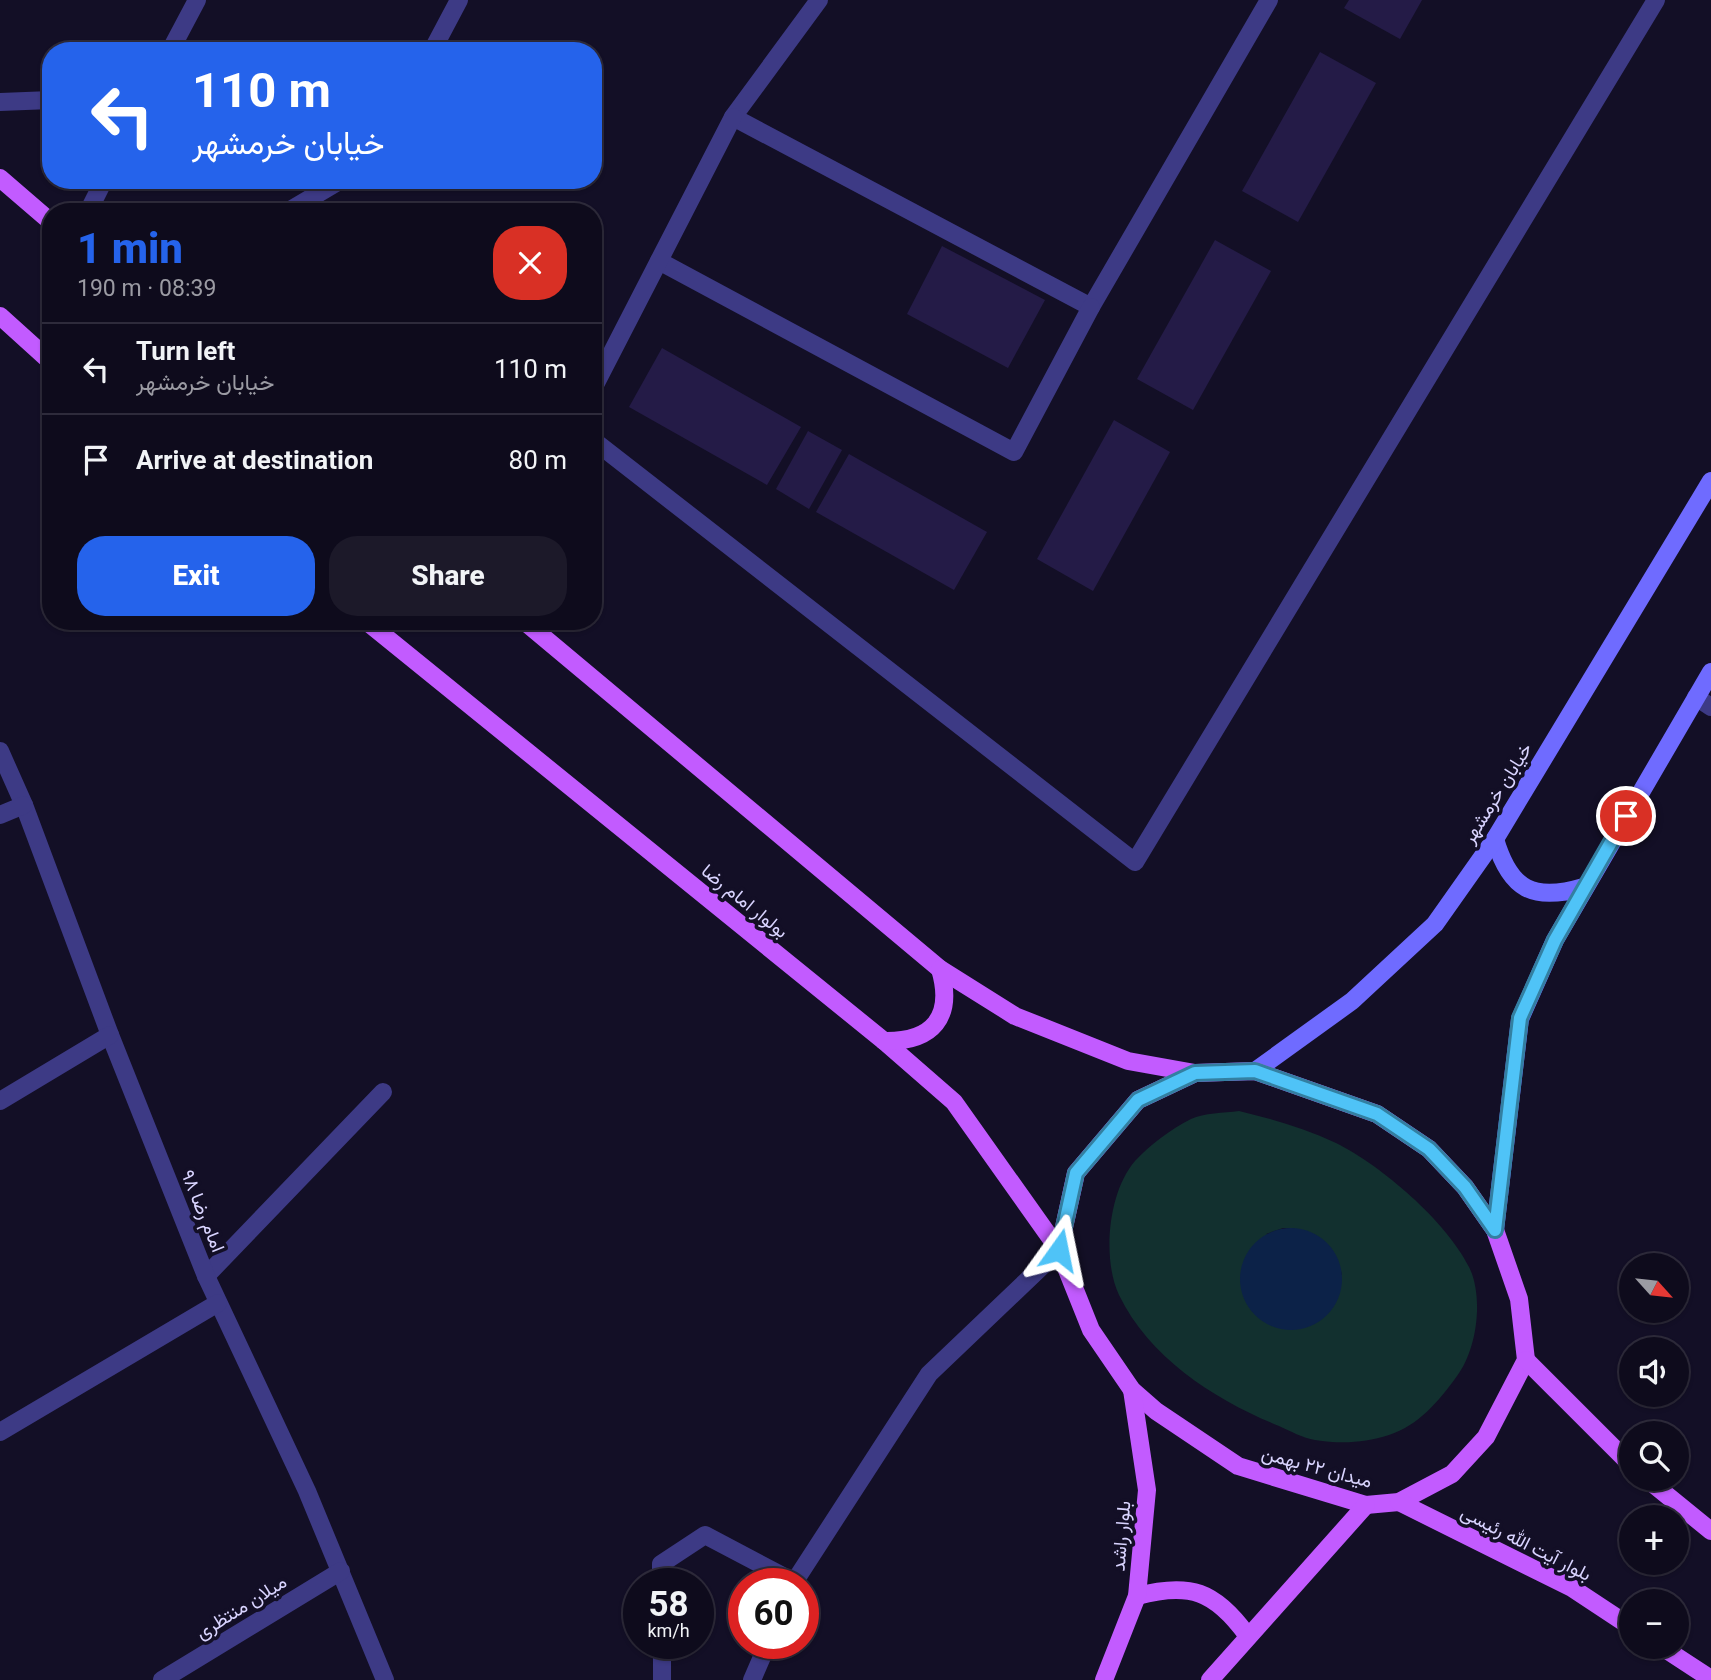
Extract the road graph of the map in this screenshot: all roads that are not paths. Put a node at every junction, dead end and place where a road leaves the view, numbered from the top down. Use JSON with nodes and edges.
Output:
{"nodes":[{"id":1,"x":197,"y":0,"type":"edge"},
{"id":2,"x":459,"y":0,"type":"edge"},
{"id":3,"x":819,"y":0,"type":"edge"},
{"id":4,"x":1269,"y":0,"type":"edge"},
{"id":5,"x":1656,"y":0,"type":"edge"},
{"id":6,"x":175,"y":42,"type":"edge"},
{"id":7,"x":437,"y":42,"type":"edge"},
{"id":8,"x":42,"y":100,"type":"edge"},
{"id":9,"x":0,"y":102,"type":"edge"},
{"id":10,"x":733,"y":117,"type":"junction"},
{"id":11,"x":0,"y":178,"type":"edge"},
{"id":12,"x":326,"y":189,"type":"edge"},
{"id":13,"x":302,"y":203,"type":"edge"},
{"id":14,"x":42,"y":214,"type":"edge"},
{"id":15,"x":659,"y":261,"type":"junction"},
{"id":16,"x":1091,"y":307,"type":"junction"},
{"id":17,"x":0,"y":316,"type":"edge"},
{"id":18,"x":42,"y":354,"type":"edge"},
{"id":19,"x":602,"y":372,"type":"edge"},
{"id":20,"x":602,"y":447,"type":"edge"},
{"id":21,"x":1711,"y":481,"type":"edge"},
{"id":22,"x":377,"y":630,"type":"edge"},
{"id":23,"x":534,"y":630,"type":"edge"},
{"id":24,"x":1711,"y":672,"type":"edge"},
{"id":25,"x":1703,"y":702,"type":"edge"},
{"id":26,"x":0,"y":751,"type":"edge"},
{"id":27,"x":24,"y":805,"type":"junction"},
{"id":28,"x":0,"y":815,"type":"edge"},
{"id":29,"x":1495,"y":839,"type":"junction"},
{"id":30,"x":1584,"y":887,"type":"junction"},
{"id":31,"x":940,"y":970,"type":"junction"},
{"id":32,"x":110,"y":1035,"type":"junction"},
{"id":33,"x":884,"y":1041,"type":"junction"},
{"id":34,"x":1255,"y":1071,"type":"junction"},
{"id":35,"x":1195,"y":1073,"type":"junction"},
{"id":36,"x":383,"y":1092,"type":"dead end"},
{"id":37,"x":0,"y":1101,"type":"edge"},
{"id":38,"x":1495,"y":1230,"type":"junction"},
{"id":39,"x":1059,"y":1250,"type":"junction"},
{"id":40,"x":206,"y":1276,"type":"junction"},
{"id":41,"x":218,"y":1303,"type":"junction"},
{"id":42,"x":1526,"y":1360,"type":"junction"},
{"id":43,"x":1132,"y":1391,"type":"junction"},
{"id":44,"x":0,"y":1432,"type":"edge"},
{"id":45,"x":1619,"y":1453,"type":"edge"},
{"id":46,"x":1662,"y":1491,"type":"edge"},
{"id":47,"x":1399,"y":1502,"type":"junction"},
{"id":48,"x":1366,"y":1505,"type":"junction"},
{"id":49,"x":1711,"y":1531,"type":"edge"},
{"id":50,"x":661,"y":1568,"type":"edge"},
{"id":51,"x":766,"y":1568,"type":"edge"},
{"id":52,"x":804,"y":1568,"type":"edge"},
{"id":53,"x":341,"y":1571,"type":"junction"},
{"id":54,"x":1137,"y":1595,"type":"junction"},
{"id":55,"x":1619,"y":1618,"type":"edge"},
{"id":56,"x":1247,"y":1635,"type":"junction"},
{"id":57,"x":662,"y":1659,"type":"edge"},
{"id":58,"x":761,"y":1659,"type":"edge"},
{"id":59,"x":1680,"y":1659,"type":"edge"},
{"id":60,"x":1711,"y":1679,"type":"edge"},
{"id":61,"x":162,"y":1680,"type":"edge"},
{"id":62,"x":385,"y":1680,"type":"edge"},
{"id":63,"x":662,"y":1680,"type":"edge"},
{"id":64,"x":752,"y":1680,"type":"edge"},
{"id":65,"x":1104,"y":1680,"type":"edge"},
{"id":66,"x":1210,"y":1680,"type":"edge"}],
"edges":[{"from":1,"to":6,"type":"street"},
{"from":2,"to":7,"type":"street"},
{"from":3,"to":10,"type":"street"},
{"from":4,"to":16,"type":"street"},
{"from":5,"to":20,"type":"street"},
{"from":8,"to":9,"type":"street"},
{"from":10,"to":15,"type":"street"},
{"from":10,"to":16,"type":"street"},
{"from":11,"to":14,"type":"main road"},
{"from":12,"to":13,"type":"street"},
{"from":15,"to":16,"type":"street"},
{"from":15,"to":19,"type":"street"},
{"from":17,"to":18,"type":"main road"},
{"from":21,"to":29,"type":"main road","name":"خیابان خرمشهر"},
{"from":22,"to":33,"type":"main road","name":"بولوار امام رضا"},
{"from":23,"to":31,"type":"main road"},
{"from":24,"to":25,"type":"main road"},
{"from":25,"to":30,"type":"main road"},
{"from":26,"to":27,"type":"street","name":"امام رضا ۹۸"},
{"from":27,"to":28,"type":"street"},
{"from":27,"to":32,"type":"street","name":"امام رضا ۹۸"},
{"from":29,"to":30,"type":"main road"},
{"from":29,"to":34,"type":"main road","name":"خیابان خرمشهر"},
{"from":30,"to":38,"type":"main road"},
{"from":31,"to":33,"type":"main road"},
{"from":31,"to":35,"type":"main road"},
{"from":32,"to":37,"type":"street"},
{"from":32,"to":40,"type":"street","name":"امام رضا ۹۸"},
{"from":33,"to":39,"type":"main road","name":"بولوار امام رضا"},
{"from":34,"to":35,"type":"main road"},
{"from":34,"to":38,"type":"main road"},
{"from":35,"to":39,"type":"main road"},
{"from":36,"to":40,"type":"street"},
{"from":38,"to":42,"type":"main road"},
{"from":39,"to":43,"type":"main road","name":"میدان ۲۲ بهمن"},
{"from":39,"to":52,"type":"street"},
{"from":40,"to":41,"type":"street","name":"امام رضا ۹۸"},
{"from":41,"to":44,"type":"street"},
{"from":41,"to":53,"type":"street","name":"امام رضا ۹۸"},
{"from":42,"to":45,"type":"main road"},
{"from":42,"to":47,"type":"main road","name":"میدان ۲۲ بهمن"},
{"from":43,"to":48,"type":"main road","name":"میدان ۲۲ بهمن"},
{"from":43,"to":54,"type":"main road","name":"بلوار راشد"},
{"from":46,"to":49,"type":"main road"},
{"from":47,"to":48,"type":"main road","name":"میدان ۲۲ بهمن"},
{"from":47,"to":55,"type":"main road","name":"بلوار آیت الله رئیسی"},
{"from":48,"to":56,"type":"main road"},
{"from":50,"to":51,"type":"street"},
{"from":53,"to":61,"type":"street","name":"میلان منتظری"},
{"from":53,"to":62,"type":"street","name":"امام رضا ۹۸"},
{"from":54,"to":56,"type":"main road"},
{"from":54,"to":65,"type":"main road","name":"بلوار راشد"},
{"from":56,"to":66,"type":"main road"},
{"from":57,"to":63,"type":"street"},
{"from":58,"to":64,"type":"street"},
{"from":59,"to":60,"type":"main road"}]}
